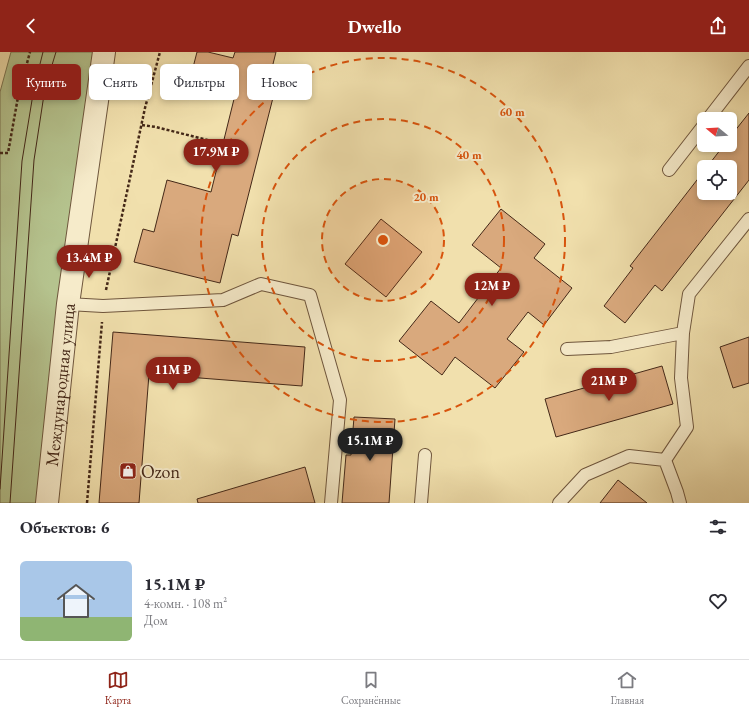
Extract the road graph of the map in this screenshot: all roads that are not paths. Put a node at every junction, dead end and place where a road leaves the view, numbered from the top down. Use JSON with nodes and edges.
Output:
{"nodes":[{"id":1,"x":104,"y":52,"type":"edge"},
{"id":2,"x":749,"y":66,"type":"edge"},
{"id":3,"x":713,"y":112,"type":"edge"},
{"id":4,"x":697,"y":134,"type":"edge"},
{"id":5,"x":669,"y":170,"type":"dead end"},
{"id":6,"x":749,"y":219,"type":"edge"},
{"id":7,"x":68,"y":304,"type":"junction"},
{"id":8,"x":683,"y":333,"type":"junction"},
{"id":9,"x":567,"y":349,"type":"dead end"},
{"id":10,"x":425,"y":455,"type":"dead end"},
{"id":11,"x":665,"y":460,"type":"junction"},
{"id":12,"x":679,"y":497,"type":"edge"},
{"id":13,"x":47,"y":503,"type":"edge"},
{"id":14,"x":330,"y":503,"type":"edge"},
{"id":15,"x":421,"y":503,"type":"edge"},
{"id":16,"x":559,"y":503,"type":"edge"},
{"id":17,"x":669,"y":503,"type":"edge"}],
"edges":[{"from":1,"to":7,"type":"street","name":"Международная улица"},
{"from":2,"to":3,"type":"lane"},
{"from":4,"to":5,"type":"lane"},
{"from":6,"to":8,"type":"lane"},
{"from":7,"to":13,"type":"street","name":"Международная улица"},
{"from":7,"to":14,"type":"lane"},
{"from":8,"to":9,"type":"lane"},
{"from":8,"to":11,"type":"lane"},
{"from":10,"to":15,"type":"lane"},
{"from":11,"to":12,"type":"lane"},
{"from":11,"to":16,"type":"lane"},
{"from":12,"to":17,"type":"lane"}]}
